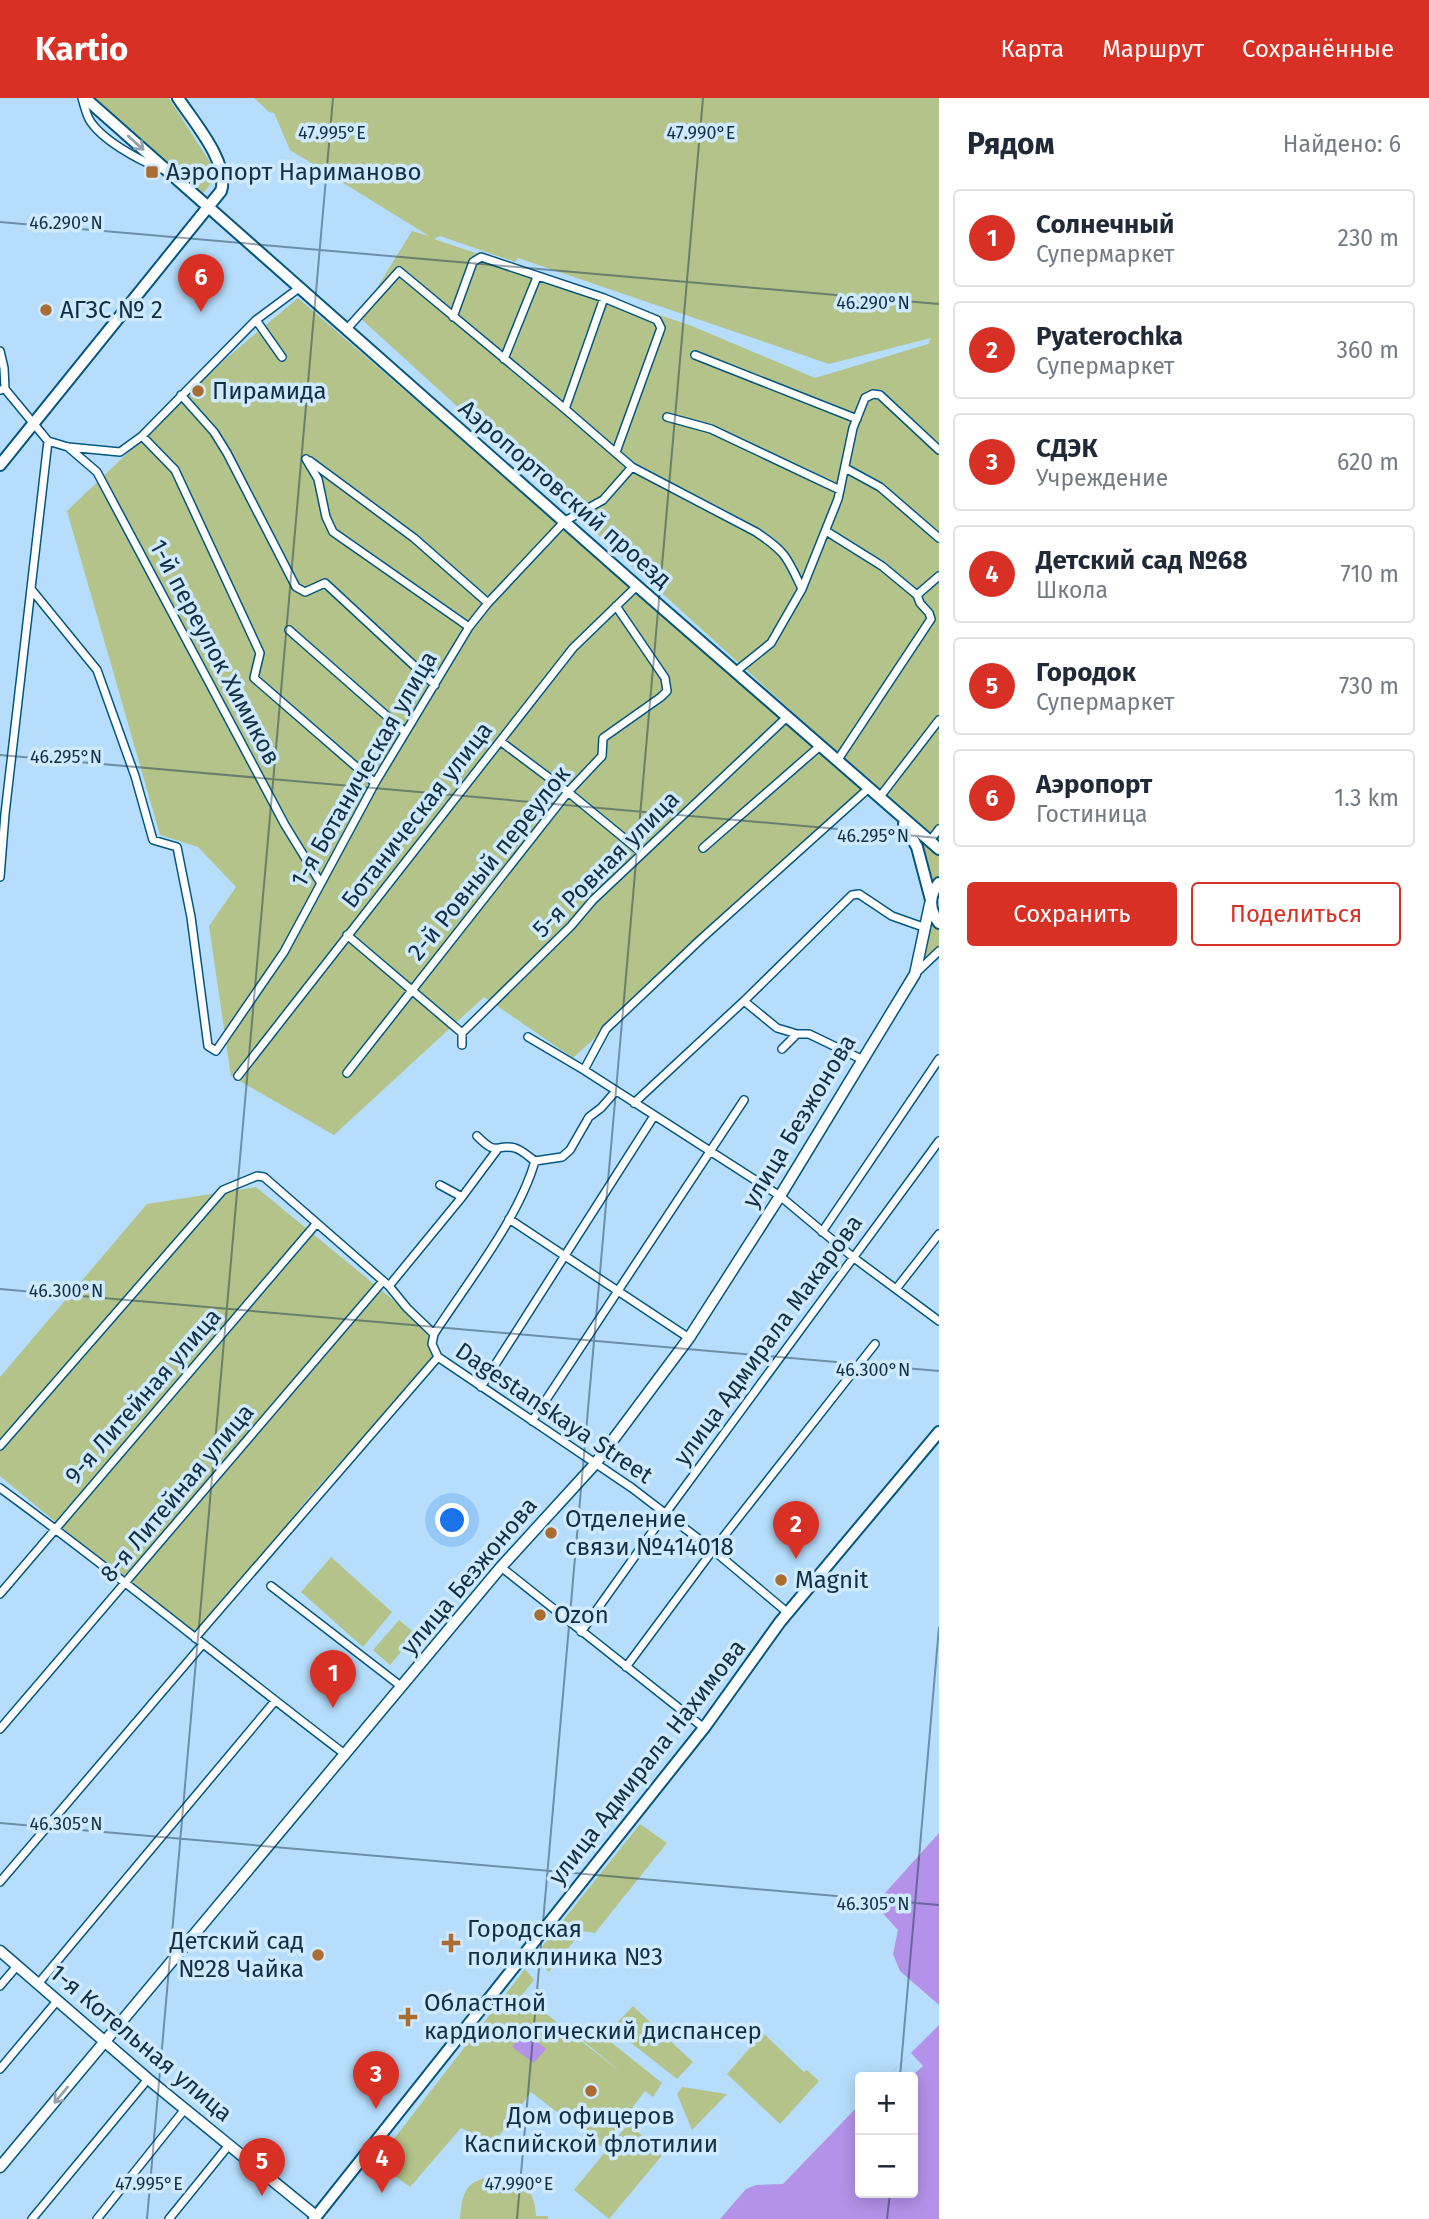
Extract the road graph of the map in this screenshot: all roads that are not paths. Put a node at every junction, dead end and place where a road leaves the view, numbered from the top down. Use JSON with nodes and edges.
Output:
{"nodes":[{"id":1,"x":84,"y":98,"type":"edge"},
{"id":2,"x":178,"y":98,"type":"edge"},
{"id":3,"x":209,"y":208,"type":"junction"},
{"id":4,"x":537,"y":276,"type":"junction"},
{"id":5,"x":299,"y":288,"type":"junction"},
{"id":6,"x":604,"y":298,"type":"junction"},
{"id":7,"x":453,"y":317,"type":"junction"},
{"id":8,"x":256,"y":320,"type":"junction"},
{"id":9,"x":346,"y":330,"type":"junction"},
{"id":10,"x":0,"y":353,"type":"edge"},
{"id":11,"x":695,"y":355,"type":"dead end"},
{"id":12,"x":282,"y":357,"type":"dead end"},
{"id":13,"x":503,"y":359,"type":"junction"},
{"id":14,"x":2,"y":389,"type":"edge"},
{"id":15,"x":181,"y":395,"type":"junction"},
{"id":16,"x":565,"y":409,"type":"junction"},
{"id":17,"x":667,"y":417,"type":"dead end"},
{"id":18,"x":857,"y":419,"type":"junction"},
{"id":19,"x":34,"y":421,"type":"junction"},
{"id":20,"x":142,"y":436,"type":"junction"},
{"id":21,"x":48,"y":441,"type":"junction"},
{"id":22,"x":68,"y":447,"type":"junction"},
{"id":23,"x":939,"y":450,"type":"edge"},
{"id":24,"x":616,"y":452,"type":"junction"},
{"id":25,"x":0,"y":465,"type":"edge"},
{"id":26,"x":632,"y":467,"type":"junction"},
{"id":27,"x":845,"y":468,"type":"junction"},
{"id":28,"x":841,"y":490,"type":"junction"},
{"id":29,"x":565,"y":522,"type":"junction"},
{"id":30,"x":826,"y":531,"type":"junction"},
{"id":31,"x":939,"y":538,"type":"edge"},
{"id":32,"x":939,"y":576,"type":"edge"},
{"id":33,"x":637,"y":586,"type":"junction"},
{"id":34,"x":31,"y":589,"type":"junction"},
{"id":35,"x":802,"y":589,"type":"junction"},
{"id":36,"x":917,"y":594,"type":"junction"},
{"id":37,"x":488,"y":603,"type":"junction"},
{"id":38,"x":616,"y":606,"type":"junction"},
{"id":39,"x":469,"y":627,"type":"junction"},
{"id":40,"x":289,"y":630,"type":"dead end"},
{"id":41,"x":735,"y":672,"type":"junction"},
{"id":42,"x":435,"y":685,"type":"junction"},
{"id":43,"x":787,"y":717,"type":"junction"},
{"id":44,"x":939,"y":720,"type":"edge"},
{"id":45,"x":405,"y":732,"type":"junction"},
{"id":46,"x":500,"y":741,"type":"junction"},
{"id":47,"x":820,"y":746,"type":"junction"},
{"id":48,"x":837,"y":761,"type":"junction"},
{"id":49,"x":375,"y":783,"type":"junction"},
{"id":50,"x":869,"y":788,"type":"junction"},
{"id":51,"x":568,"y":792,"type":"junction"},
{"id":52,"x":880,"y":798,"type":"junction"},
{"id":53,"x":894,"y":811,"type":"junction"},
{"id":54,"x":939,"y":829,"type":"edge"},
{"id":55,"x":935,"y":845,"type":"edge"},
{"id":56,"x":703,"y":848,"type":"dead end"},
{"id":57,"x":642,"y":853,"type":"junction"},
{"id":58,"x":0,"y":877,"type":"edge"},
{"id":59,"x":320,"y":882,"type":"junction"},
{"id":60,"x":939,"y":883,"type":"edge"},
{"id":61,"x":931,"y":902,"type":"junction"},
{"id":62,"x":939,"y":923,"type":"edge"},
{"id":63,"x":926,"y":928,"type":"junction"},
{"id":64,"x":347,"y":935,"type":"junction"},
{"id":65,"x":939,"y":951,"type":"edge"},
{"id":66,"x":915,"y":974,"type":"junction"},
{"id":67,"x":412,"y":989,"type":"junction"},
{"id":68,"x":744,"y":1002,"type":"junction"},
{"id":69,"x":462,"y":1033,"type":"junction"},
{"id":70,"x":797,"y":1034,"type":"junction"},
{"id":71,"x":528,"y":1037,"type":"dead end"},
{"id":72,"x":462,"y":1045,"type":"dead end"},
{"id":73,"x":782,"y":1049,"type":"dead end"},
{"id":74,"x":862,"y":1059,"type":"junction"},
{"id":75,"x":939,"y":1059,"type":"edge"},
{"id":76,"x":584,"y":1070,"type":"junction"},
{"id":77,"x":347,"y":1073,"type":"dead end"},
{"id":78,"x":237,"y":1076,"type":"dead end"},
{"id":79,"x":615,"y":1092,"type":"junction"},
{"id":80,"x":744,"y":1100,"type":"dead end"},
{"id":81,"x":634,"y":1103,"type":"junction"},
{"id":82,"x":654,"y":1116,"type":"junction"},
{"id":83,"x":477,"y":1136,"type":"dead end"},
{"id":84,"x":939,"y":1141,"type":"edge"},
{"id":85,"x":497,"y":1150,"type":"junction"},
{"id":86,"x":709,"y":1152,"type":"junction"},
{"id":87,"x":535,"y":1161,"type":"junction"},
{"id":88,"x":440,"y":1185,"type":"dead end"},
{"id":89,"x":780,"y":1196,"type":"junction"},
{"id":90,"x":462,"y":1197,"type":"junction"},
{"id":91,"x":509,"y":1219,"type":"junction"},
{"id":92,"x":316,"y":1224,"type":"junction"},
{"id":93,"x":822,"y":1232,"type":"junction"},
{"id":94,"x":939,"y":1234,"type":"edge"},
{"id":95,"x":566,"y":1257,"type":"junction"},
{"id":96,"x":853,"y":1258,"type":"junction"},
{"id":97,"x":386,"y":1283,"type":"junction"},
{"id":98,"x":896,"y":1289,"type":"junction"},
{"id":99,"x":618,"y":1290,"type":"junction"},
{"id":100,"x":939,"y":1321,"type":"edge"},
{"id":101,"x":433,"y":1334,"type":"junction"},
{"id":102,"x":689,"y":1338,"type":"junction"},
{"id":103,"x":875,"y":1344,"type":"dead end"},
{"id":104,"x":438,"y":1357,"type":"junction"},
{"id":105,"x":481,"y":1387,"type":"junction"},
{"id":106,"x":532,"y":1421,"type":"junction"},
{"id":107,"x":939,"y":1432,"type":"edge"},
{"id":108,"x":0,"y":1446,"type":"edge"},
{"id":109,"x":595,"y":1464,"type":"junction"},
{"id":110,"x":0,"y":1488,"type":"edge"},
{"id":111,"x":665,"y":1514,"type":"junction"},
{"id":112,"x":55,"y":1528,"type":"junction"},
{"id":113,"x":713,"y":1550,"type":"junction"},
{"id":114,"x":501,"y":1567,"type":"junction"},
{"id":115,"x":126,"y":1583,"type":"junction"},
{"id":116,"x":271,"y":1586,"type":"dead end"},
{"id":117,"x":0,"y":1594,"type":"edge"},
{"id":118,"x":788,"y":1613,"type":"junction"},
{"id":119,"x":581,"y":1632,"type":"junction"},
{"id":120,"x":195,"y":1638,"type":"junction"},
{"id":121,"x":202,"y":1645,"type":"junction"},
{"id":122,"x":626,"y":1667,"type":"junction"},
{"id":123,"x":402,"y":1687,"type":"junction"},
{"id":124,"x":275,"y":1701,"type":"junction"},
{"id":125,"x":704,"y":1728,"type":"junction"},
{"id":126,"x":0,"y":1729,"type":"edge"},
{"id":127,"x":346,"y":1755,"type":"junction"},
{"id":128,"x":0,"y":1882,"type":"edge"},
{"id":129,"x":0,"y":1951,"type":"edge"},
{"id":130,"x":17,"y":1966,"type":"junction"},
{"id":131,"x":38,"y":1984,"type":"junction"},
{"id":132,"x":0,"y":1986,"type":"edge"},
{"id":133,"x":57,"y":2001,"type":"junction"},
{"id":134,"x":106,"y":2043,"type":"junction"},
{"id":135,"x":0,"y":2069,"type":"edge"},
{"id":136,"x":148,"y":2079,"type":"junction"},
{"id":137,"x":185,"y":2109,"type":"junction"},
{"id":138,"x":229,"y":2145,"type":"junction"},
{"id":139,"x":0,"y":2167,"type":"edge"},
{"id":140,"x":317,"y":2218,"type":"edge"},
{"id":141,"x":32,"y":2219,"type":"edge"},
{"id":142,"x":97,"y":2219,"type":"edge"},
{"id":143,"x":169,"y":2219,"type":"edge"}],
"edges":[{"from":1,"to":3,"type":"main road","name":"Аэропортовский проезд","one_way":true},
{"from":2,"to":3,"type":"main road"},
{"from":3,"to":5,"type":"main road","name":"Аэропортовский проезд"},
{"from":3,"to":19,"type":"main road"},
{"from":4,"to":6,"type":"street"},
{"from":4,"to":7,"type":"street"},
{"from":4,"to":13,"type":"street"},
{"from":5,"to":8,"type":"street"},
{"from":5,"to":9,"type":"main road","name":"Аэропортовский проезд"},
{"from":6,"to":16,"type":"street"},
{"from":6,"to":24,"type":"street"},
{"from":7,"to":9,"type":"street"},
{"from":7,"to":13,"type":"street"},
{"from":8,"to":12,"type":"street"},
{"from":8,"to":15,"type":"street"},
{"from":9,"to":29,"type":"main road","name":"Аэропортовский проезд"},
{"from":10,"to":14,"type":"street"},
{"from":11,"to":18,"type":"street"},
{"from":13,"to":16,"type":"street"},
{"from":14,"to":19,"type":"street"},
{"from":15,"to":20,"type":"street"},
{"from":15,"to":42,"type":"street"},
{"from":16,"to":24,"type":"street"},
{"from":17,"to":28,"type":"street"},
{"from":18,"to":23,"type":"street"},
{"from":18,"to":27,"type":"street"},
{"from":19,"to":21,"type":"street"},
{"from":19,"to":25,"type":"main road"},
{"from":20,"to":22,"type":"street"},
{"from":20,"to":49,"type":"street"},
{"from":21,"to":22,"type":"street"},
{"from":21,"to":34,"type":"street"},
{"from":22,"to":59,"type":"street","name":"1-й переулок Химиков"},
{"from":24,"to":26,"type":"street"},
{"from":26,"to":29,"type":"street","name":"1-я Ботаническая улица"},
{"from":26,"to":35,"type":"street"},
{"from":27,"to":28,"type":"street"},
{"from":27,"to":31,"type":"street"},
{"from":28,"to":30,"type":"street"},
{"from":29,"to":33,"type":"main road","name":"Аэропортовский проезд"},
{"from":29,"to":37,"type":"street","name":"1-я Ботаническая улица"},
{"from":30,"to":35,"type":"street"},
{"from":30,"to":36,"type":"street"},
{"from":32,"to":36,"type":"street"},
{"from":33,"to":38,"type":"street","name":"Ботаническая улица"},
{"from":33,"to":41,"type":"main road","name":"Аэропортовский проезд"},
{"from":34,"to":58,"type":"street"},
{"from":34,"to":59,"type":"street","name":"1-я Ботаническая улица"},
{"from":35,"to":41,"type":"street"},
{"from":36,"to":48,"type":"street"},
{"from":37,"to":39,"type":"street","name":"1-я Ботаническая улица"},
{"from":37,"to":39,"type":"street"},
{"from":38,"to":46,"type":"street","name":"Ботаническая улица"},
{"from":38,"to":51,"type":"street","name":"2-й Ровный переулок"},
{"from":39,"to":42,"type":"street","name":"1-я Ботаническая улица"},
{"from":40,"to":45,"type":"street"},
{"from":41,"to":43,"type":"main road","name":"Аэропортовский проезд"},
{"from":42,"to":45,"type":"street","name":"1-я Ботаническая улица"},
{"from":43,"to":47,"type":"main road","name":"Аэропортовский проезд"},
{"from":43,"to":57,"type":"street","name":"5-я Ровная улица"},
{"from":44,"to":52,"type":"street"},
{"from":45,"to":49,"type":"street","name":"1-я Ботаническая улица"},
{"from":46,"to":51,"type":"street"},
{"from":46,"to":64,"type":"street","name":"Ботаническая улица"},
{"from":47,"to":48,"type":"main road","name":"Аэропортовский проезд"},
{"from":47,"to":56,"type":"street"},
{"from":48,"to":50,"type":"main road","name":"Аэропортовский проезд"},
{"from":49,"to":59,"type":"street","name":"1-я Ботаническая улица"},
{"from":50,"to":52,"type":"main road","name":"Аэропортовский проезд"},
{"from":50,"to":76,"type":"street"},
{"from":51,"to":57,"type":"street"},
{"from":51,"to":67,"type":"street","name":"2-й Ровный переулок"},
{"from":52,"to":53,"type":"main road","name":"Аэропортовский проезд"},
{"from":53,"to":55,"type":"main road"},
{"from":53,"to":61,"type":"main road"},
{"from":54,"to":55,"type":"street"},
{"from":57,"to":69,"type":"street","name":"5-я Ровная улица"},
{"from":60,"to":61,"type":"main road"},
{"from":61,"to":62,"type":"main road"},
{"from":61,"to":63,"type":"street","name":"улица Безжонова"},
{"from":63,"to":66,"type":"street","name":"улица Безжонова"},
{"from":63,"to":68,"type":"street"},
{"from":64,"to":67,"type":"street"},
{"from":64,"to":78,"type":"street","name":"Ботаническая улица"},
{"from":65,"to":66,"type":"street"},
{"from":66,"to":74,"type":"street","name":"улица Безжонова"},
{"from":67,"to":69,"type":"street"},
{"from":67,"to":77,"type":"street","name":"2-й Ровный переулок"},
{"from":68,"to":70,"type":"street"},
{"from":68,"to":81,"type":"street"},
{"from":69,"to":72,"type":"street"},
{"from":70,"to":73,"type":"street"},
{"from":70,"to":74,"type":"street"},
{"from":71,"to":76,"type":"street"},
{"from":74,"to":89,"type":"street","name":"улица Безжонова"},
{"from":75,"to":93,"type":"street"},
{"from":76,"to":79,"type":"street"},
{"from":79,"to":81,"type":"street"},
{"from":79,"to":87,"type":"street"},
{"from":80,"to":86,"type":"street"},
{"from":81,"to":82,"type":"street"},
{"from":82,"to":86,"type":"street"},
{"from":82,"to":95,"type":"street"},
{"from":83,"to":85,"type":"street"},
{"from":84,"to":96,"type":"street","name":"улица Адмирала Макарова"},
{"from":85,"to":87,"type":"street"},
{"from":85,"to":90,"type":"street","name":"8-я Литейная улица"},
{"from":86,"to":89,"type":"street"},
{"from":86,"to":99,"type":"street"},
{"from":87,"to":91,"type":"street"},
{"from":88,"to":90,"type":"street"},
{"from":89,"to":93,"type":"street"},
{"from":89,"to":102,"type":"street","name":"улица Безжонова"},
{"from":90,"to":97,"type":"street","name":"8-я Литейная улица"},
{"from":91,"to":95,"type":"street"},
{"from":91,"to":101,"type":"street"},
{"from":92,"to":97,"type":"street","name":"Dagestanskaya Street"},
{"from":92,"to":108,"type":"street","name":"Dagestanskaya Street"},
{"from":92,"to":112,"type":"street","name":"9-я Литейная улица"},
{"from":93,"to":96,"type":"street"},
{"from":94,"to":98,"type":"street"},
{"from":95,"to":99,"type":"street"},
{"from":95,"to":105,"type":"street"},
{"from":96,"to":98,"type":"street"},
{"from":96,"to":111,"type":"street","name":"улица Адмирала Макарова"},
{"from":97,"to":101,"type":"street","name":"Dagestanskaya Street"},
{"from":97,"to":115,"type":"street","name":"8-я Литейная улица"},
{"from":98,"to":100,"type":"street"},
{"from":99,"to":102,"type":"street"},
{"from":99,"to":106,"type":"street"},
{"from":101,"to":104,"type":"street","name":"Dagestanskaya Street"},
{"from":102,"to":109,"type":"street","name":"улица Безжонова"},
{"from":103,"to":113,"type":"street"},
{"from":104,"to":105,"type":"street","name":"Dagestanskaya Street"},
{"from":104,"to":120,"type":"street"},
{"from":105,"to":106,"type":"street","name":"Dagestanskaya Street"},
{"from":106,"to":109,"type":"street","name":"Dagestanskaya Street"},
{"from":107,"to":118,"type":"main road","name":"улица Адмирала Нахимова"},
{"from":109,"to":111,"type":"street","name":"Dagestanskaya Street"},
{"from":109,"to":114,"type":"street","name":"улица Безжонова"},
{"from":110,"to":112,"type":"street"},
{"from":111,"to":113,"type":"street","name":"Dagestanskaya Street"},
{"from":111,"to":119,"type":"street","name":"улица Адмирала Макарова"},
{"from":112,"to":115,"type":"street"},
{"from":112,"to":117,"type":"street","name":"9-я Литейная улица"},
{"from":113,"to":118,"type":"street","name":"Dagestanskaya Street"},
{"from":113,"to":122,"type":"street"},
{"from":114,"to":119,"type":"street"},
{"from":114,"to":123,"type":"street","name":"улица Безжонова"},
{"from":115,"to":120,"type":"street"},
{"from":115,"to":126,"type":"street","name":"8-я Литейная улица"},
{"from":116,"to":123,"type":"street"},
{"from":118,"to":125,"type":"main road","name":"улица Адмирала Нахимова"},
{"from":119,"to":122,"type":"street"},
{"from":120,"to":121,"type":"street"},
{"from":121,"to":124,"type":"street"},
{"from":121,"to":128,"type":"street"},
{"from":122,"to":125,"type":"street"},
{"from":123,"to":127,"type":"street","name":"улица Безжонова"},
{"from":124,"to":127,"type":"street"},
{"from":124,"to":131,"type":"street"},
{"from":125,"to":140,"type":"main road","name":"улица Адмирала Нахимова"},
{"from":127,"to":134,"type":"street","name":"улица Безжонова"},
{"from":129,"to":130,"type":"street","name":"1-я Котельная улица"},
{"from":130,"to":131,"type":"street","name":"1-я Котельная улица"},
{"from":130,"to":132,"type":"street"},
{"from":131,"to":133,"type":"street","name":"1-я Котельная улица"},
{"from":133,"to":134,"type":"street","name":"1-я Котельная улица"},
{"from":133,"to":135,"type":"street"},
{"from":134,"to":136,"type":"street","name":"1-я Котельная улица"},
{"from":134,"to":139,"type":"street","name":"улица Безжонова","one_way":true},
{"from":136,"to":137,"type":"street","name":"1-я Котельная улица"},
{"from":136,"to":141,"type":"street"},
{"from":137,"to":138,"type":"street","name":"1-я Котельная улица"},
{"from":137,"to":142,"type":"street"},
{"from":138,"to":140,"type":"street","name":"1-я Котельная улица"},
{"from":138,"to":143,"type":"street"}]}
